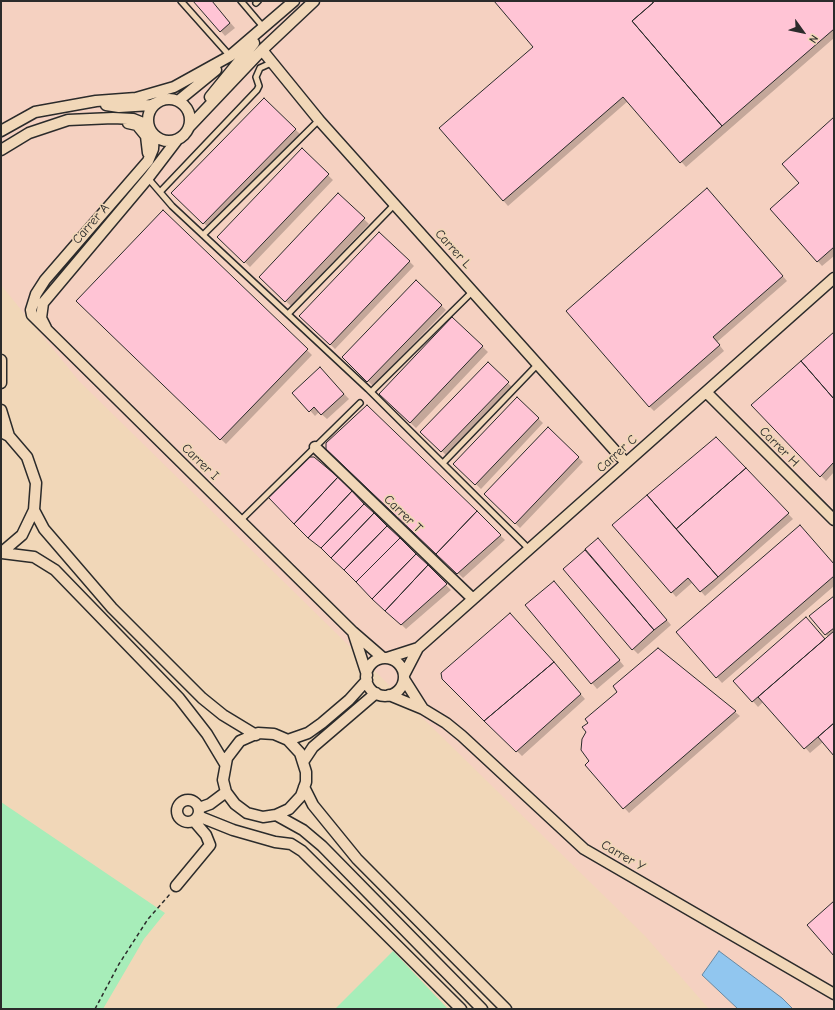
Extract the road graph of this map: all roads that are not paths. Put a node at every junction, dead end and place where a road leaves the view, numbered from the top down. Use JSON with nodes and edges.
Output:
{"nodes":[{"id":1,"x":181,"y":1,"type":"edge"},
{"id":2,"x":241,"y":1,"type":"edge"},
{"id":3,"x":294,"y":1,"type":"edge"},
{"id":4,"x":314,"y":1,"type":"edge"},
{"id":5,"x":264,"y":28,"type":"junction"},
{"id":6,"x":262,"y":50,"type":"junction"},
{"id":7,"x":228,"y":57,"type":"junction"},
{"id":8,"x":271,"y":63,"type":"junction"},
{"id":9,"x":178,"y":101,"type":"junction"},
{"id":10,"x":159,"y":102,"type":"junction"},
{"id":11,"x":66,"y":105,"type":"junction"},
{"id":12,"x":203,"y":112,"type":"junction"},
{"id":13,"x":113,"y":118,"type":"junction"},
{"id":14,"x":320,"y":120,"type":"junction"},
{"id":15,"x":148,"y":125,"type":"junction"},
{"id":16,"x":189,"y":127,"type":"junction"},
{"id":17,"x":1,"y":131,"type":"edge"},
{"id":18,"x":154,"y":135,"type":"junction"},
{"id":19,"x":177,"y":140,"type":"junction"},
{"id":20,"x":1,"y":150,"type":"edge"},
{"id":21,"x":148,"y":161,"type":"junction"},
{"id":22,"x":141,"y":171,"type":"junction"},
{"id":23,"x":148,"y":178,"type":"junction"},
{"id":24,"x":160,"y":192,"type":"junction"},
{"id":25,"x":395,"y":204,"type":"junction"},
{"id":26,"x":203,"y":235,"type":"junction"},
{"id":27,"x":834,"y":278,"type":"edge"},
{"id":28,"x":473,"y":291,"type":"junction"},
{"id":29,"x":288,"y":314,"type":"junction"},
{"id":30,"x":47,"y":330,"type":"junction"},
{"id":31,"x":1,"y":360,"type":"edge"},
{"id":32,"x":538,"y":364,"type":"junction"},
{"id":33,"x":1,"y":383,"type":"edge"},
{"id":34,"x":371,"y":392,"type":"junction"},
{"id":35,"x":706,"y":392,"type":"junction"},
{"id":36,"x":360,"y":402,"type":"dead end"},
{"id":37,"x":1,"y":410,"type":"edge"},
{"id":38,"x":5,"y":434,"type":"edge"},
{"id":39,"x":315,"y":448,"type":"junction"},
{"id":40,"x":443,"y":463,"type":"junction"},
{"id":41,"x":626,"y":463,"type":"junction"},
{"id":42,"x":34,"y":510,"type":"junction"},
{"id":43,"x":241,"y":520,"type":"junction"},
{"id":44,"x":834,"y":520,"type":"edge"},
{"id":45,"x":529,"y":549,"type":"junction"},
{"id":46,"x":2,"y":553,"type":"edge"},
{"id":47,"x":472,"y":599,"type":"junction"},
{"id":48,"x":353,"y":632,"type":"junction"},
{"id":49,"x":418,"y":648,"type":"junction"},
{"id":50,"x":385,"y":658,"type":"junction"},
{"id":51,"x":367,"y":677,"type":"junction"},
{"id":52,"x":404,"y":677,"type":"junction"},
{"id":53,"x":376,"y":693,"type":"junction"},
{"id":54,"x":390,"y":695,"type":"junction"},
{"id":55,"x":423,"y":709,"type":"junction"},
{"id":56,"x":256,"y":735,"type":"junction"},
{"id":57,"x":288,"y":740,"type":"junction"},
{"id":58,"x":303,"y":762,"type":"junction"},
{"id":59,"x":225,"y":764,"type":"junction"},
{"id":60,"x":304,"y":787,"type":"junction"},
{"id":61,"x":226,"y":792,"type":"junction"},
{"id":62,"x":197,"y":815,"type":"junction"},
{"id":63,"x":276,"y":815,"type":"junction"},
{"id":64,"x":176,"y":886,"type":"road end"},
{"id":65,"x":834,"y":994,"type":"edge"},
{"id":66,"x":461,"y":1009,"type":"edge"},
{"id":67,"x":482,"y":1009,"type":"edge"},
{"id":68,"x":506,"y":1009,"type":"edge"}],
"edges":[{"from":1,"to":7,"type":"lane"},
{"from":2,"to":5,"type":"lane"},
{"from":3,"to":5,"type":"street"},
{"from":4,"to":6,"type":"street"},
{"from":5,"to":7,"type":"street"},
{"from":5,"to":12,"type":"street"},
{"from":6,"to":8,"type":"street","name":"Carrer L"},
{"from":6,"to":12,"type":"street"},
{"from":7,"to":9,"type":"street"},
{"from":7,"to":11,"type":"street"},
{"from":8,"to":14,"type":"street","name":"Carrer L"},
{"from":8,"to":24,"type":"lane"},
{"from":9,"to":10,"type":"street"},
{"from":9,"to":16,"type":"street"},
{"from":10,"to":11,"type":"street"},
{"from":10,"to":15,"type":"street"},
{"from":11,"to":17,"type":"street"},
{"from":12,"to":16,"type":"street"},
{"from":13,"to":15,"type":"street"},
{"from":13,"to":20,"type":"street"},
{"from":13,"to":21,"type":"street"},
{"from":14,"to":25,"type":"street","name":"Carrer L"},
{"from":14,"to":26,"type":"lane"},
{"from":15,"to":18,"type":"street"},
{"from":16,"to":19,"type":"street"},
{"from":18,"to":19,"type":"street"},
{"from":18,"to":21,"type":"street"},
{"from":19,"to":23,"type":"street","name":"Carrer A"},
{"from":21,"to":22,"type":"street"},
{"from":22,"to":23,"type":"lane"},
{"from":22,"to":30,"type":"street","name":"Carrer I"},
{"from":23,"to":24,"type":"lane"},
{"from":23,"to":30,"type":"street","name":"Carrer A"},
{"from":24,"to":26,"type":"lane"},
{"from":25,"to":28,"type":"street","name":"Carrer L"},
{"from":25,"to":29,"type":"lane"},
{"from":26,"to":29,"type":"lane"},
{"from":27,"to":35,"type":"street","name":"Carrer C"},
{"from":28,"to":32,"type":"street","name":"Carrer L"},
{"from":28,"to":34,"type":"lane"},
{"from":29,"to":34,"type":"lane"},
{"from":30,"to":43,"type":"street","name":"Carrer I"},
{"from":31,"to":33,"type":"street"},
{"from":32,"to":40,"type":"lane"},
{"from":32,"to":41,"type":"street","name":"Carrer L"},
{"from":34,"to":40,"type":"lane"},
{"from":35,"to":41,"type":"street","name":"Carrer C"},
{"from":35,"to":44,"type":"street","name":"Carrer H"},
{"from":36,"to":39,"type":"lane"},
{"from":37,"to":38,"type":"street"},
{"from":38,"to":42,"type":"street"},
{"from":39,"to":43,"type":"lane"},
{"from":39,"to":47,"type":"street","name":"Carrer T"},
{"from":40,"to":45,"type":"lane"},
{"from":41,"to":45,"type":"street","name":"Carrer C"},
{"from":42,"to":46,"type":"street"},
{"from":42,"to":56,"type":"street"},
{"from":43,"to":48,"type":"street","name":"Carrer I"},
{"from":45,"to":47,"type":"street","name":"Carrer C"},
{"from":46,"to":59,"type":"street"},
{"from":47,"to":49,"type":"street","name":"Carrer C"},
{"from":48,"to":50,"type":"street","name":"Carrer I"},
{"from":48,"to":51,"type":"street","name":"Carrer I"},
{"from":49,"to":50,"type":"street","name":"Carrer C"},
{"from":49,"to":52,"type":"street","name":"Carrer C"},
{"from":50,"to":51,"type":"street"},
{"from":50,"to":52,"type":"street"},
{"from":51,"to":53,"type":"street"},
{"from":51,"to":57,"type":"street"},
{"from":52,"to":54,"type":"street"},
{"from":52,"to":55,"type":"street","name":"Carrer Y"},
{"from":53,"to":54,"type":"street"},
{"from":53,"to":58,"type":"street"},
{"from":54,"to":55,"type":"street","name":"Carrer Y"},
{"from":55,"to":65,"type":"street","name":"Carrer Y"},
{"from":56,"to":57,"type":"street"},
{"from":56,"to":59,"type":"street"},
{"from":57,"to":58,"type":"street"},
{"from":58,"to":60,"type":"street"},
{"from":59,"to":61,"type":"street"},
{"from":60,"to":63,"type":"street"},
{"from":60,"to":68,"type":"street"},
{"from":61,"to":62,"type":"street"},
{"from":61,"to":63,"type":"street"},
{"from":62,"to":64,"type":"street"},
{"from":62,"to":66,"type":"street"},
{"from":63,"to":67,"type":"street"}]}
